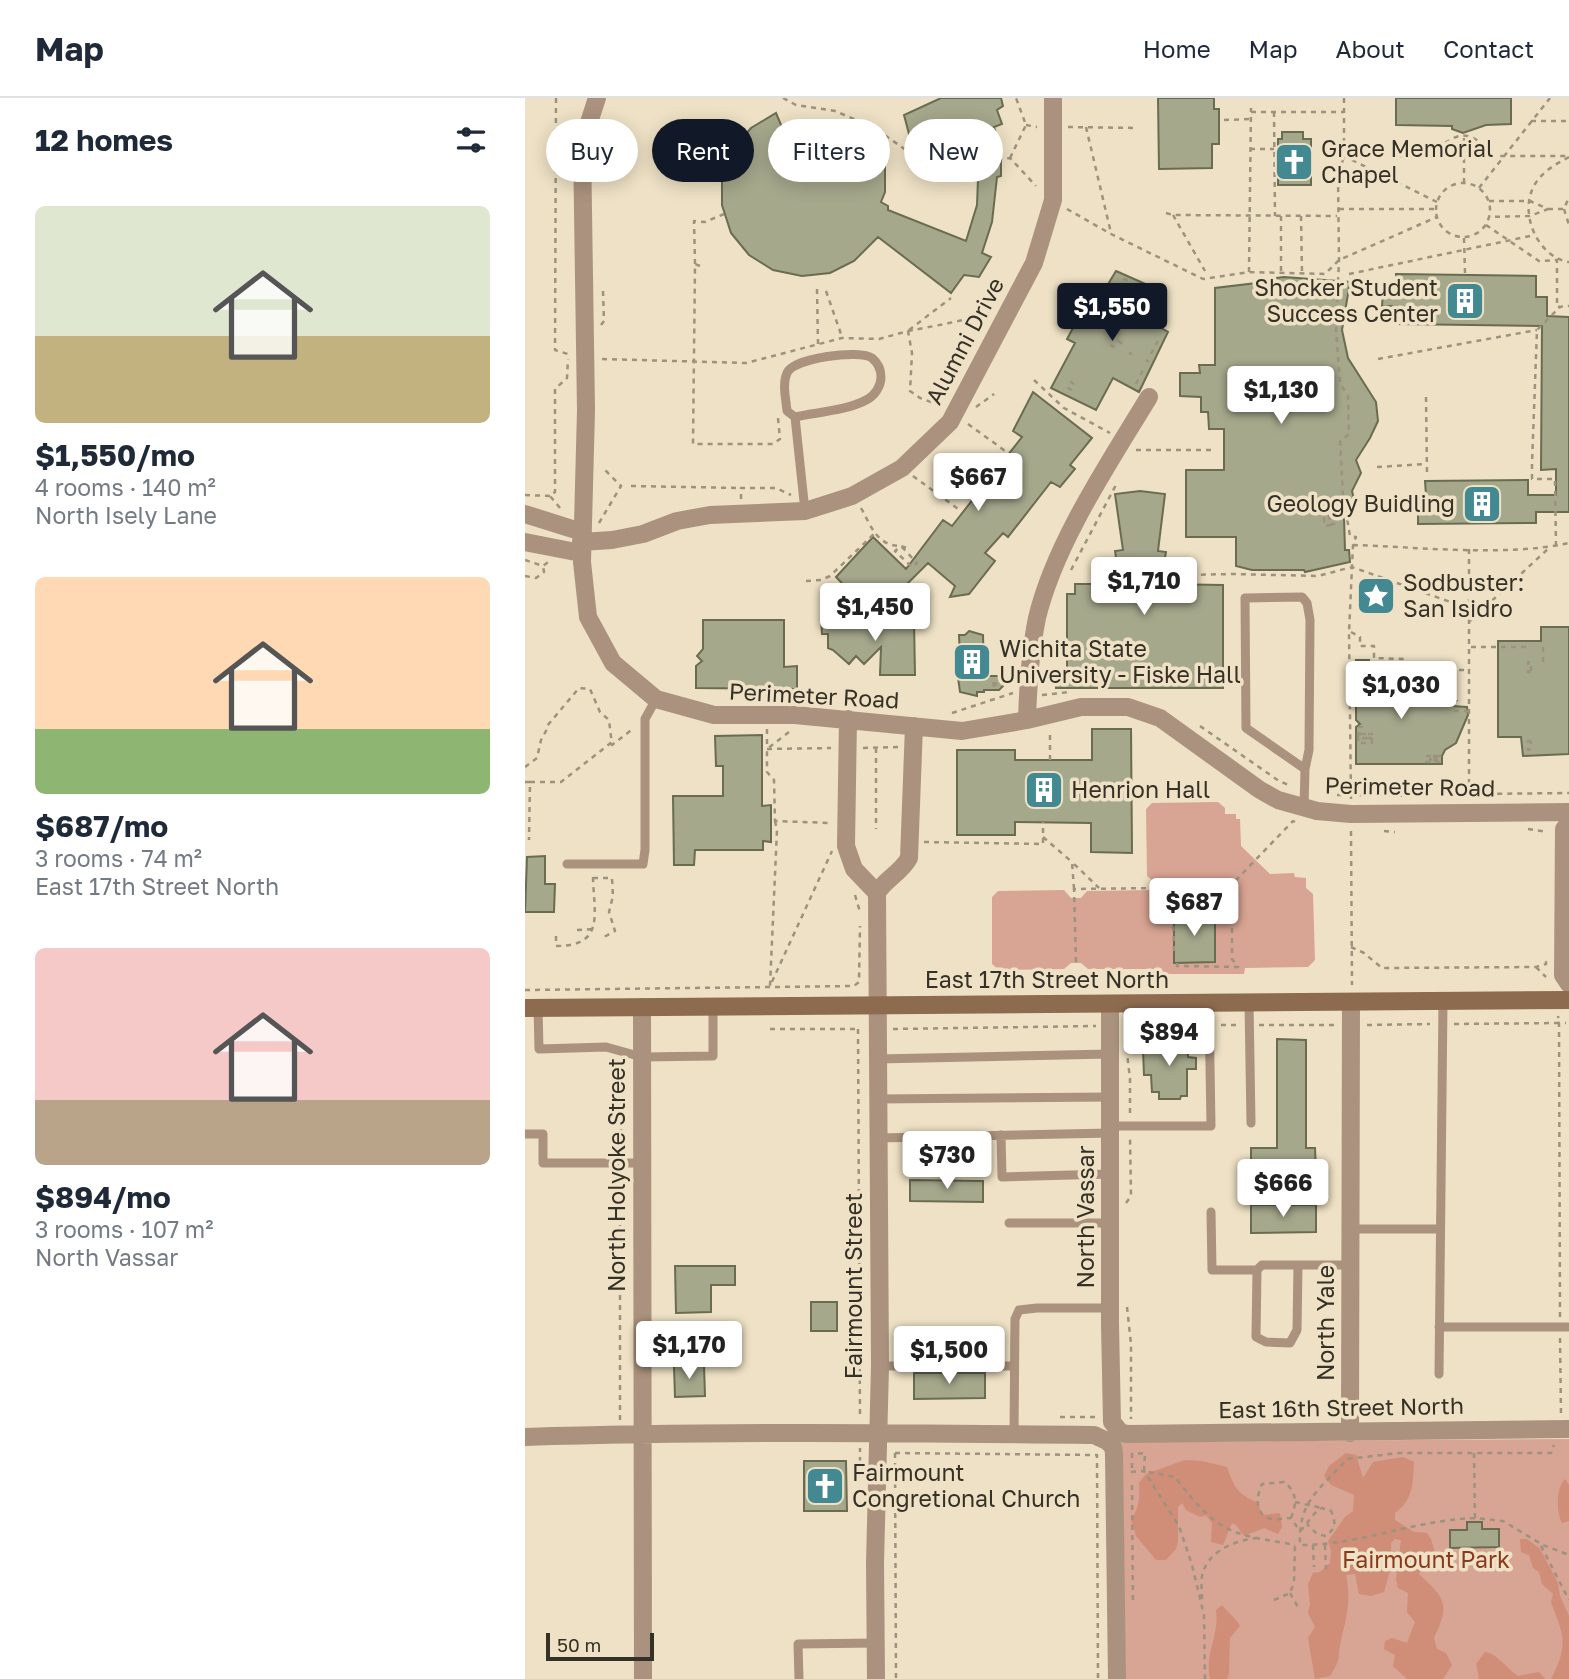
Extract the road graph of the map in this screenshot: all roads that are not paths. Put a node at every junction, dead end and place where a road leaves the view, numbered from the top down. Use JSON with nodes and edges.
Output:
{"nodes":[{"id":1,"x":597,"y":98,"type":"edge"},
{"id":2,"x":1053,"y":98,"type":"edge"},
{"id":3,"x":1149,"y":397,"type":"dead end"},
{"id":4,"x":795,"y":417,"type":"junction"},
{"id":5,"x":805,"y":511,"type":"junction"},
{"id":6,"x":525,"y":514,"type":"edge"},
{"id":7,"x":585,"y":538,"type":"junction"},
{"id":8,"x":525,"y":542,"type":"edge"},
{"id":9,"x":656,"y":699,"type":"junction"},
{"id":10,"x":848,"y":719,"type":"junction"},
{"id":11,"x":1027,"y":720,"type":"junction"},
{"id":12,"x":914,"y":726,"type":"junction"},
{"id":13,"x":1305,"y":769,"type":"junction"},
{"id":14,"x":1569,"y":812,"type":"edge"},
{"id":15,"x":1304,"y":816,"type":"junction"},
{"id":16,"x":1569,"y":823,"type":"edge"},
{"id":17,"x":567,"y":864,"type":"dead end"},
{"id":18,"x":877,"y":893,"type":"junction"},
{"id":19,"x":1569,"y":984,"type":"edge"},
{"id":20,"x":1351,"y":994,"type":"junction"},
{"id":21,"x":1562,"y":1000,"type":"edge"},
{"id":22,"x":1443,"y":1002,"type":"junction"},
{"id":23,"x":1249,"y":1003,"type":"junction"},
{"id":24,"x":1110,"y":1004,"type":"junction"},
{"id":25,"x":1209,"y":1004,"type":"junction"},
{"id":26,"x":877,"y":1006,"type":"junction"},
{"id":27,"x":642,"y":1007,"type":"junction"},
{"id":28,"x":713,"y":1007,"type":"junction"},
{"id":29,"x":531,"y":1008,"type":"edge"},
{"id":30,"x":1110,"y":1054,"type":"junction"},
{"id":31,"x":642,"y":1057,"type":"junction"},
{"id":32,"x":878,"y":1059,"type":"junction"},
{"id":33,"x":1110,"y":1097,"type":"junction"},
{"id":34,"x":878,"y":1099,"type":"junction"},
{"id":35,"x":1251,"y":1123,"type":"dead end"},
{"id":36,"x":1110,"y":1129,"type":"junction"},
{"id":37,"x":525,"y":1134,"type":"edge"},
{"id":38,"x":1001,"y":1135,"type":"junction"},
{"id":39,"x":878,"y":1138,"type":"junction"},
{"id":40,"x":642,"y":1163,"type":"junction"},
{"id":41,"x":1110,"y":1174,"type":"junction"},
{"id":42,"x":1210,"y":1212,"type":"dead end"},
{"id":43,"x":1009,"y":1223,"type":"dead end"},
{"id":44,"x":1110,"y":1223,"type":"junction"},
{"id":45,"x":1350,"y":1229,"type":"junction"},
{"id":46,"x":1440,"y":1229,"type":"junction"},
{"id":47,"x":1298,"y":1265,"type":"junction"},
{"id":48,"x":1350,"y":1265,"type":"junction"},
{"id":49,"x":1257,"y":1270,"type":"junction"},
{"id":50,"x":1119,"y":1307,"type":"junction"},
{"id":51,"x":1439,"y":1327,"type":"junction"},
{"id":52,"x":1565,"y":1327,"type":"edge"},
{"id":53,"x":880,"y":1366,"type":"junction"},
{"id":54,"x":1014,"y":1366,"type":"junction"},
{"id":55,"x":1439,"y":1374,"type":"dead end"},
{"id":56,"x":1565,"y":1429,"type":"edge"},
{"id":57,"x":869,"y":1432,"type":"junction"},
{"id":58,"x":641,"y":1433,"type":"junction"},
{"id":59,"x":1350,"y":1433,"type":"junction"},
{"id":60,"x":1014,"y":1434,"type":"junction"},
{"id":61,"x":1118,"y":1434,"type":"junction"},
{"id":62,"x":525,"y":1437,"type":"edge"},
{"id":63,"x":876,"y":1643,"type":"junction"},
{"id":64,"x":643,"y":1679,"type":"edge"},
{"id":65,"x":799,"y":1679,"type":"edge"},
{"id":66,"x":876,"y":1679,"type":"edge"},
{"id":67,"x":1117,"y":1679,"type":"edge"}],
"edges":[{"from":1,"to":7,"type":"street","name":"Perimeter Road"},
{"from":2,"to":5,"type":"street","name":"Alumni Drive"},
{"from":3,"to":11,"type":"street"},
{"from":4,"to":4,"type":"lane"},
{"from":4,"to":5,"type":"lane"},
{"from":5,"to":7,"type":"street","name":"Alumni Drive"},
{"from":6,"to":7,"type":"street","name":"Alumni Drive"},
{"from":7,"to":8,"type":"street","name":"Alumni Drive"},
{"from":7,"to":9,"type":"street","name":"Perimeter Road"},
{"from":9,"to":10,"type":"street","name":"Perimeter Road"},
{"from":9,"to":17,"type":"lane"},
{"from":10,"to":12,"type":"street","name":"Perimeter Road"},
{"from":10,"to":18,"type":"street"},
{"from":11,"to":12,"type":"street","name":"Perimeter Road"},
{"from":11,"to":15,"type":"street","name":"Perimeter Road"},
{"from":12,"to":18,"type":"street"},
{"from":13,"to":13,"type":"lane"},
{"from":13,"to":15,"type":"lane"},
{"from":14,"to":15,"type":"street","name":"Perimeter Road"},
{"from":16,"to":19,"type":"street"},
{"from":18,"to":26,"type":"street","name":"Fairmount Street"},
{"from":20,"to":22,"type":"street","name":"East 17th Street North"},
{"from":20,"to":23,"type":"street","name":"East 17th Street North"},
{"from":20,"to":45,"type":"street","name":"North Yale"},
{"from":21,"to":22,"type":"street","name":"East 17th Street North"},
{"from":22,"to":46,"type":"lane"},
{"from":23,"to":25,"type":"street","name":"East 17th Street North"},
{"from":23,"to":35,"type":"lane"},
{"from":24,"to":25,"type":"street","name":"East 17th Street North"},
{"from":24,"to":26,"type":"street","name":"East 17th Street North"},
{"from":24,"to":30,"type":"street","name":"North Vassar"},
{"from":25,"to":36,"type":"lane"},
{"from":26,"to":28,"type":"street","name":"East 17th Street North"},
{"from":26,"to":32,"type":"street","name":"Fairmount Street"},
{"from":27,"to":28,"type":"street","name":"East 17th Street North"},
{"from":27,"to":29,"type":"street","name":"East 17th Street North"},
{"from":27,"to":31,"type":"street","name":"North Holyoke Street"},
{"from":28,"to":31,"type":"lane"},
{"from":29,"to":31,"type":"lane"},
{"from":30,"to":32,"type":"lane"},
{"from":30,"to":33,"type":"street","name":"North Vassar"},
{"from":31,"to":40,"type":"street","name":"North Holyoke Street"},
{"from":32,"to":34,"type":"street","name":"Fairmount Street"},
{"from":33,"to":34,"type":"lane"},
{"from":33,"to":36,"type":"street","name":"North Vassar"},
{"from":34,"to":39,"type":"street","name":"Fairmount Street"},
{"from":36,"to":38,"type":"lane"},
{"from":36,"to":41,"type":"street","name":"North Vassar"},
{"from":37,"to":40,"type":"lane"},
{"from":38,"to":39,"type":"lane"},
{"from":38,"to":41,"type":"lane"},
{"from":39,"to":53,"type":"street","name":"Fairmount Street"},
{"from":40,"to":58,"type":"street","name":"North Holyoke Street"},
{"from":41,"to":44,"type":"street","name":"North Vassar"},
{"from":42,"to":49,"type":"lane"},
{"from":43,"to":44,"type":"lane"},
{"from":44,"to":50,"type":"street","name":"North Vassar"},
{"from":45,"to":46,"type":"lane"},
{"from":45,"to":48,"type":"street","name":"North Yale"},
{"from":46,"to":51,"type":"lane"},
{"from":47,"to":48,"type":"lane"},
{"from":47,"to":49,"type":"lane"},
{"from":47,"to":49,"type":"lane"},
{"from":48,"to":59,"type":"street","name":"North Yale"},
{"from":50,"to":54,"type":"lane"},
{"from":50,"to":61,"type":"street","name":"North Vassar"},
{"from":51,"to":52,"type":"lane"},
{"from":51,"to":55,"type":"lane"},
{"from":53,"to":54,"type":"lane"},
{"from":53,"to":57,"type":"street","name":"Fairmount Street"},
{"from":54,"to":60,"type":"lane"},
{"from":56,"to":59,"type":"street","name":"East 16th Street North"},
{"from":57,"to":58,"type":"street","name":"East 16th Street North"},
{"from":57,"to":60,"type":"street","name":"East 16th Street North"},
{"from":57,"to":63,"type":"street","name":"Fairmount Street"},
{"from":58,"to":62,"type":"street","name":"East 16th Street North"},
{"from":58,"to":64,"type":"street","name":"North Holyoke Street"},
{"from":59,"to":61,"type":"street","name":"East 16th Street North"},
{"from":60,"to":61,"type":"street","name":"East 16th Street North"},
{"from":61,"to":67,"type":"street","name":"North Vassar"},
{"from":63,"to":65,"type":"lane"},
{"from":63,"to":66,"type":"street","name":"Fairmount Street"}]}
